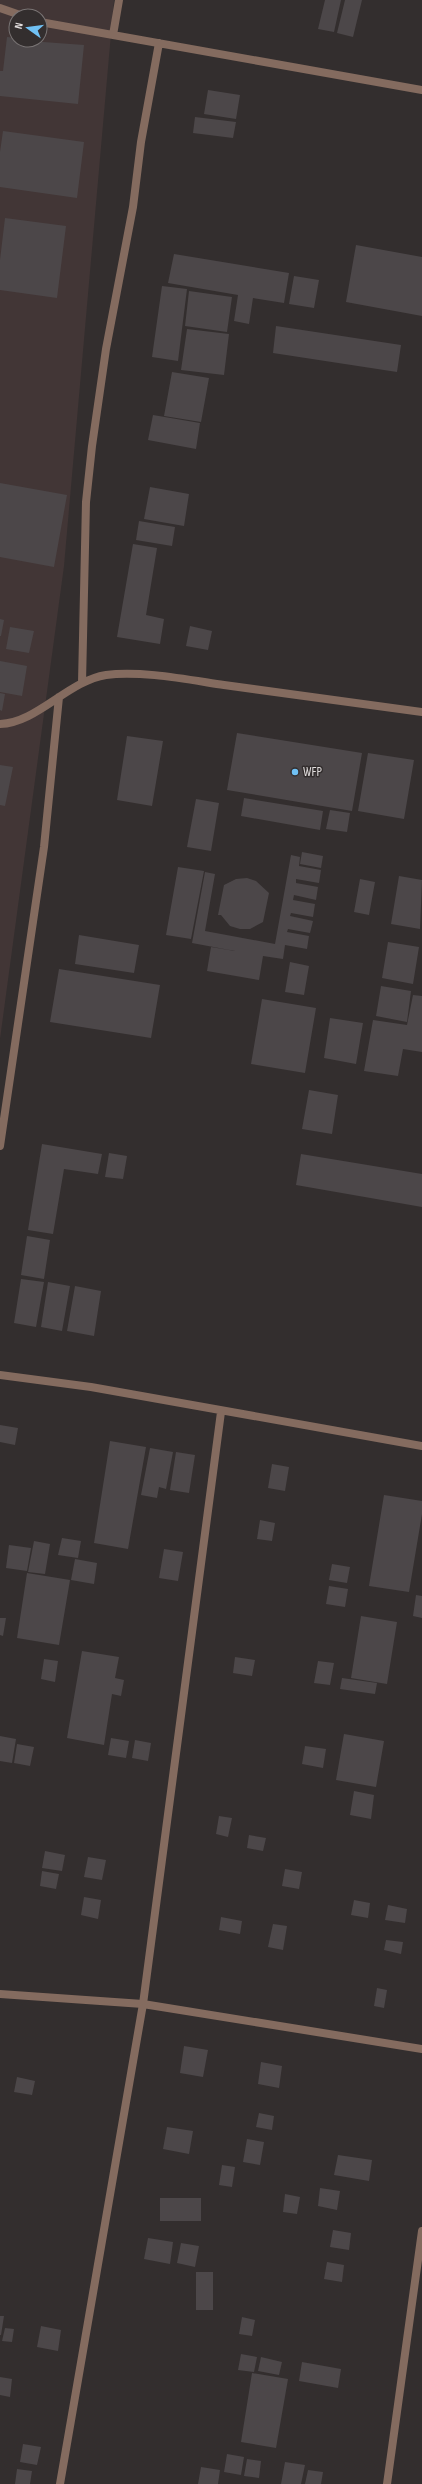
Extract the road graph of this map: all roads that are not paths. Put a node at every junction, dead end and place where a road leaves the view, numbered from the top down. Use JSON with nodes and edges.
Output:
{"nodes":[{"id":1,"x":119,"y":0,"type":"edge"},
{"id":2,"x":48,"y":24,"type":"edge"},
{"id":3,"x":113,"y":36,"type":"junction"},
{"id":4,"x":159,"y":43,"type":"junction"},
{"id":5,"x":422,"y":90,"type":"edge"},
{"id":6,"x":82,"y":683,"type":"junction"},
{"id":7,"x":59,"y":697,"type":"junction"},
{"id":8,"x":422,"y":712,"type":"edge"},
{"id":9,"x":0,"y":724,"type":"edge"},
{"id":10,"x":0,"y":1146,"type":"edge"},
{"id":11,"x":0,"y":1375,"type":"edge"},
{"id":12,"x":221,"y":1412,"type":"junction"},
{"id":13,"x":422,"y":1446,"type":"edge"},
{"id":14,"x":0,"y":1994,"type":"edge"},
{"id":15,"x":143,"y":2004,"type":"junction"},
{"id":16,"x":422,"y":2049,"type":"edge"},
{"id":17,"x":422,"y":2231,"type":"edge"},
{"id":18,"x":60,"y":2484,"type":"edge"},
{"id":19,"x":387,"y":2484,"type":"edge"}],
"edges":[{"from":1,"to":3,"type":"street"},
{"from":2,"to":3,"type":"street"},
{"from":3,"to":4,"type":"street"},
{"from":4,"to":5,"type":"street"},
{"from":4,"to":6,"type":"street"},
{"from":6,"to":7,"type":"street"},
{"from":6,"to":8,"type":"street"},
{"from":7,"to":9,"type":"street"},
{"from":7,"to":10,"type":"street"},
{"from":11,"to":12,"type":"street"},
{"from":12,"to":13,"type":"street"},
{"from":12,"to":15,"type":"street"},
{"from":14,"to":15,"type":"street"},
{"from":15,"to":16,"type":"street"},
{"from":15,"to":18,"type":"street"},
{"from":17,"to":19,"type":"street"}]}
